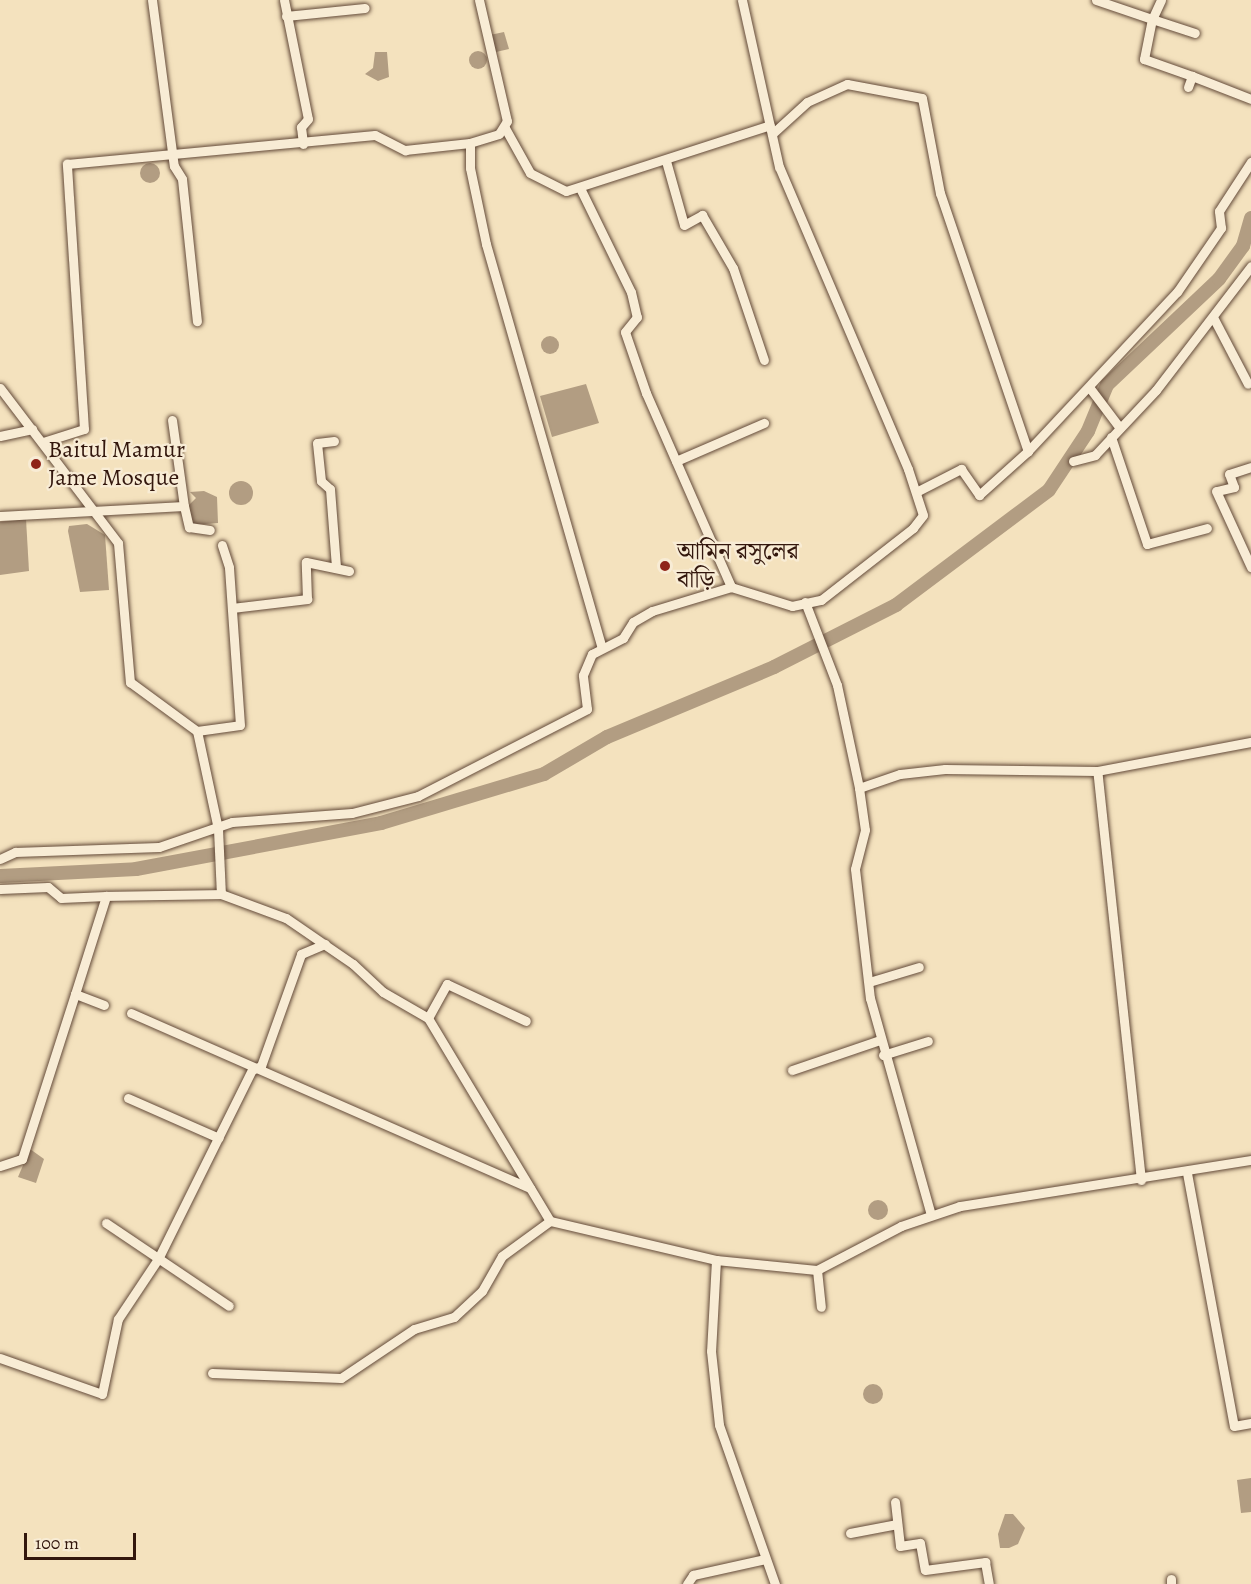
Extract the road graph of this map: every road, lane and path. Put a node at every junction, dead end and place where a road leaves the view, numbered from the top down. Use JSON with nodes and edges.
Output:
{"nodes":[{"id":1,"x":153,"y":0,"type":"edge"},
{"id":2,"x":284,"y":0,"type":"edge"},
{"id":3,"x":479,"y":0,"type":"edge"},
{"id":4,"x":742,"y":0,"type":"edge"},
{"id":5,"x":1096,"y":0,"type":"edge"},
{"id":6,"x":1161,"y":0,"type":"edge"},
{"id":7,"x":365,"y":8,"type":"dead end"},
{"id":8,"x":286,"y":16,"type":"junction"},
{"id":9,"x":1152,"y":19,"type":"junction"},
{"id":10,"x":1195,"y":33,"type":"dead end"},
{"id":11,"x":1192,"y":75,"type":"junction"},
{"id":12,"x":1188,"y":87,"type":"dead end"},
{"id":13,"x":1251,"y":99,"type":"edge"},
{"id":14,"x":505,"y":128,"type":"junction"},
{"id":15,"x":771,"y":129,"type":"junction"},
{"id":16,"x":470,"y":143,"type":"junction"},
{"id":17,"x":303,"y":144,"type":"junction"},
{"id":18,"x":174,"y":155,"type":"junction"},
{"id":19,"x":666,"y":161,"type":"junction"},
{"id":20,"x":1251,"y":162,"type":"edge"},
{"id":21,"x":580,"y":188,"type":"junction"},
{"id":22,"x":1251,"y":266,"type":"edge"},
{"id":23,"x":1214,"y":319,"type":"junction"},
{"id":24,"x":197,"y":321,"type":"dead end"},
{"id":25,"x":764,"y":360,"type":"dead end"},
{"id":26,"x":1248,"y":384,"type":"dead end"},
{"id":27,"x":1089,"y":387,"type":"junction"},
{"id":28,"x":0,"y":388,"type":"edge"},
{"id":29,"x":172,"y":420,"type":"dead end"},
{"id":30,"x":764,"y":423,"type":"dead end"},
{"id":31,"x":1120,"y":428,"type":"junction"},
{"id":32,"x":32,"y":429,"type":"junction"},
{"id":33,"x":0,"y":436,"type":"edge"},
{"id":34,"x":1111,"y":437,"type":"junction"},
{"id":35,"x":334,"y":441,"type":"dead end"},
{"id":36,"x":43,"y":442,"type":"junction"},
{"id":37,"x":1028,"y":452,"type":"junction"},
{"id":38,"x":676,"y":461,"type":"junction"},
{"id":39,"x":1073,"y":462,"type":"dead end"},
{"id":40,"x":1251,"y":467,"type":"edge"},
{"id":41,"x":916,"y":492,"type":"junction"},
{"id":42,"x":184,"y":507,"type":"junction"},
{"id":43,"x":98,"y":513,"type":"junction"},
{"id":44,"x":0,"y":516,"type":"edge"},
{"id":45,"x":1207,"y":528,"type":"dead end"},
{"id":46,"x":210,"y":530,"type":"dead end"},
{"id":47,"x":222,"y":545,"type":"dead end"},
{"id":48,"x":336,"y":567,"type":"junction"},
{"id":49,"x":1251,"y":567,"type":"edge"},
{"id":50,"x":349,"y":571,"type":"dead end"},
{"id":51,"x":731,"y":587,"type":"junction"},
{"id":52,"x":805,"y":602,"type":"junction"},
{"id":53,"x":232,"y":608,"type":"junction"},
{"id":54,"x":602,"y":648,"type":"junction"},
{"id":55,"x":197,"y":732,"type":"junction"},
{"id":56,"x":1251,"y":742,"type":"edge"},
{"id":57,"x":1096,"y":771,"type":"junction"},
{"id":58,"x":859,"y":788,"type":"junction"},
{"id":59,"x":218,"y":829,"type":"junction"},
{"id":60,"x":0,"y":859,"type":"edge"},
{"id":61,"x":0,"y":889,"type":"edge"},
{"id":62,"x":221,"y":894,"type":"junction"},
{"id":63,"x":106,"y":896,"type":"junction"},
{"id":64,"x":325,"y":945,"type":"junction"},
{"id":65,"x":919,"y":967,"type":"dead end"},
{"id":66,"x":869,"y":982,"type":"junction"},
{"id":67,"x":75,"y":994,"type":"junction"},
{"id":68,"x":104,"y":1005,"type":"dead end"},
{"id":69,"x":131,"y":1013,"type":"dead end"},
{"id":70,"x":428,"y":1018,"type":"junction"},
{"id":71,"x":526,"y":1021,"type":"dead end"},
{"id":72,"x":880,"y":1040,"type":"junction"},
{"id":73,"x":928,"y":1041,"type":"dead end"},
{"id":74,"x":883,"y":1055,"type":"junction"},
{"id":75,"x":261,"y":1066,"type":"junction"},
{"id":76,"x":792,"y":1070,"type":"dead end"},
{"id":77,"x":128,"y":1098,"type":"dead end"},
{"id":78,"x":219,"y":1138,"type":"junction"},
{"id":79,"x":1251,"y":1160,"type":"edge"},
{"id":80,"x":0,"y":1166,"type":"edge"},
{"id":81,"x":1187,"y":1173,"type":"junction"},
{"id":82,"x":1142,"y":1180,"type":"junction"},
{"id":83,"x":530,"y":1188,"type":"junction"},
{"id":84,"x":931,"y":1215,"type":"junction"},
{"id":85,"x":550,"y":1221,"type":"junction"},
{"id":86,"x":106,"y":1223,"type":"dead end"},
{"id":87,"x":158,"y":1259,"type":"junction"},
{"id":88,"x":716,"y":1260,"type":"junction"},
{"id":89,"x":817,"y":1270,"type":"junction"},
{"id":90,"x":229,"y":1306,"type":"dead end"},
{"id":91,"x":822,"y":1307,"type":"dead end"},
{"id":92,"x":0,"y":1358,"type":"edge"},
{"id":93,"x":212,"y":1373,"type":"dead end"},
{"id":94,"x":1251,"y":1423,"type":"edge"},
{"id":95,"x":895,"y":1502,"type":"dead end"},
{"id":96,"x":897,"y":1524,"type":"junction"},
{"id":97,"x":850,"y":1533,"type":"dead end"},
{"id":98,"x":765,"y":1559,"type":"junction"},
{"id":99,"x":687,"y":1584,"type":"edge"},
{"id":100,"x":775,"y":1584,"type":"edge"},
{"id":101,"x":989,"y":1584,"type":"edge"}],
"edges":[{"from":1,"to":18,"type":"street"},
{"from":2,"to":8,"type":"street"},
{"from":3,"to":14,"type":"street"},
{"from":4,"to":15,"type":"street"},
{"from":5,"to":9,"type":"street"},
{"from":6,"to":9,"type":"street"},
{"from":7,"to":8,"type":"street"},
{"from":8,"to":17,"type":"street"},
{"from":9,"to":10,"type":"street"},
{"from":9,"to":11,"type":"street"},
{"from":11,"to":12,"type":"street"},
{"from":11,"to":13,"type":"street"},
{"from":14,"to":16,"type":"street"},
{"from":14,"to":21,"type":"street"},
{"from":15,"to":19,"type":"street"},
{"from":15,"to":37,"type":"street"},
{"from":15,"to":41,"type":"street"},
{"from":16,"to":17,"type":"street"},
{"from":16,"to":54,"type":"street"},
{"from":17,"to":18,"type":"street"},
{"from":18,"to":24,"type":"street"},
{"from":18,"to":36,"type":"street"},
{"from":19,"to":21,"type":"street"},
{"from":19,"to":25,"type":"street"},
{"from":20,"to":27,"type":"street"},
{"from":21,"to":38,"type":"street"},
{"from":22,"to":23,"type":"street"},
{"from":23,"to":26,"type":"street"},
{"from":23,"to":31,"type":"street"},
{"from":27,"to":31,"type":"street"},
{"from":27,"to":37,"type":"street"},
{"from":28,"to":32,"type":"street"},
{"from":29,"to":42,"type":"street"},
{"from":30,"to":38,"type":"street"},
{"from":31,"to":34,"type":"street"},
{"from":32,"to":33,"type":"street"},
{"from":32,"to":36,"type":"street"},
{"from":34,"to":39,"type":"street"},
{"from":34,"to":45,"type":"street"},
{"from":35,"to":48,"type":"street"},
{"from":36,"to":43,"type":"street"},
{"from":37,"to":41,"type":"street"},
{"from":38,"to":51,"type":"street"},
{"from":40,"to":49,"type":"street"},
{"from":41,"to":52,"type":"street"},
{"from":42,"to":43,"type":"street"},
{"from":42,"to":46,"type":"street"},
{"from":43,"to":44,"type":"street"},
{"from":43,"to":55,"type":"street"},
{"from":47,"to":53,"type":"street"},
{"from":48,"to":50,"type":"street"},
{"from":48,"to":53,"type":"street"},
{"from":51,"to":52,"type":"street"},
{"from":51,"to":54,"type":"street"},
{"from":52,"to":58,"type":"street"},
{"from":53,"to":55,"type":"street"},
{"from":54,"to":59,"type":"street"},
{"from":55,"to":59,"type":"street"},
{"from":56,"to":57,"type":"street"},
{"from":57,"to":58,"type":"street"},
{"from":57,"to":82,"type":"street"},
{"from":58,"to":66,"type":"street"},
{"from":59,"to":60,"type":"street"},
{"from":59,"to":62,"type":"street"},
{"from":61,"to":63,"type":"street"},
{"from":62,"to":63,"type":"street"},
{"from":62,"to":64,"type":"street"},
{"from":63,"to":67,"type":"street"},
{"from":64,"to":70,"type":"street"},
{"from":64,"to":75,"type":"street"},
{"from":65,"to":66,"type":"street"},
{"from":66,"to":72,"type":"street"},
{"from":67,"to":68,"type":"street"},
{"from":67,"to":80,"type":"street"},
{"from":69,"to":75,"type":"street"},
{"from":70,"to":71,"type":"street"},
{"from":70,"to":83,"type":"street"},
{"from":72,"to":74,"type":"street"},
{"from":72,"to":76,"type":"street"},
{"from":73,"to":74,"type":"street"},
{"from":74,"to":84,"type":"street"},
{"from":75,"to":78,"type":"street"},
{"from":75,"to":83,"type":"street"},
{"from":77,"to":78,"type":"street"},
{"from":78,"to":87,"type":"street"},
{"from":79,"to":81,"type":"street"},
{"from":81,"to":82,"type":"street"},
{"from":81,"to":94,"type":"street"},
{"from":82,"to":84,"type":"street"},
{"from":83,"to":85,"type":"street"},
{"from":84,"to":89,"type":"street"},
{"from":85,"to":88,"type":"street"},
{"from":85,"to":93,"type":"street"},
{"from":86,"to":87,"type":"street"},
{"from":87,"to":90,"type":"street"},
{"from":87,"to":92,"type":"street"},
{"from":88,"to":89,"type":"street"},
{"from":88,"to":98,"type":"street"},
{"from":89,"to":91,"type":"street"},
{"from":95,"to":96,"type":"street"},
{"from":96,"to":97,"type":"street"},
{"from":96,"to":101,"type":"street"},
{"from":98,"to":99,"type":"street"},
{"from":98,"to":100,"type":"street"}]}
